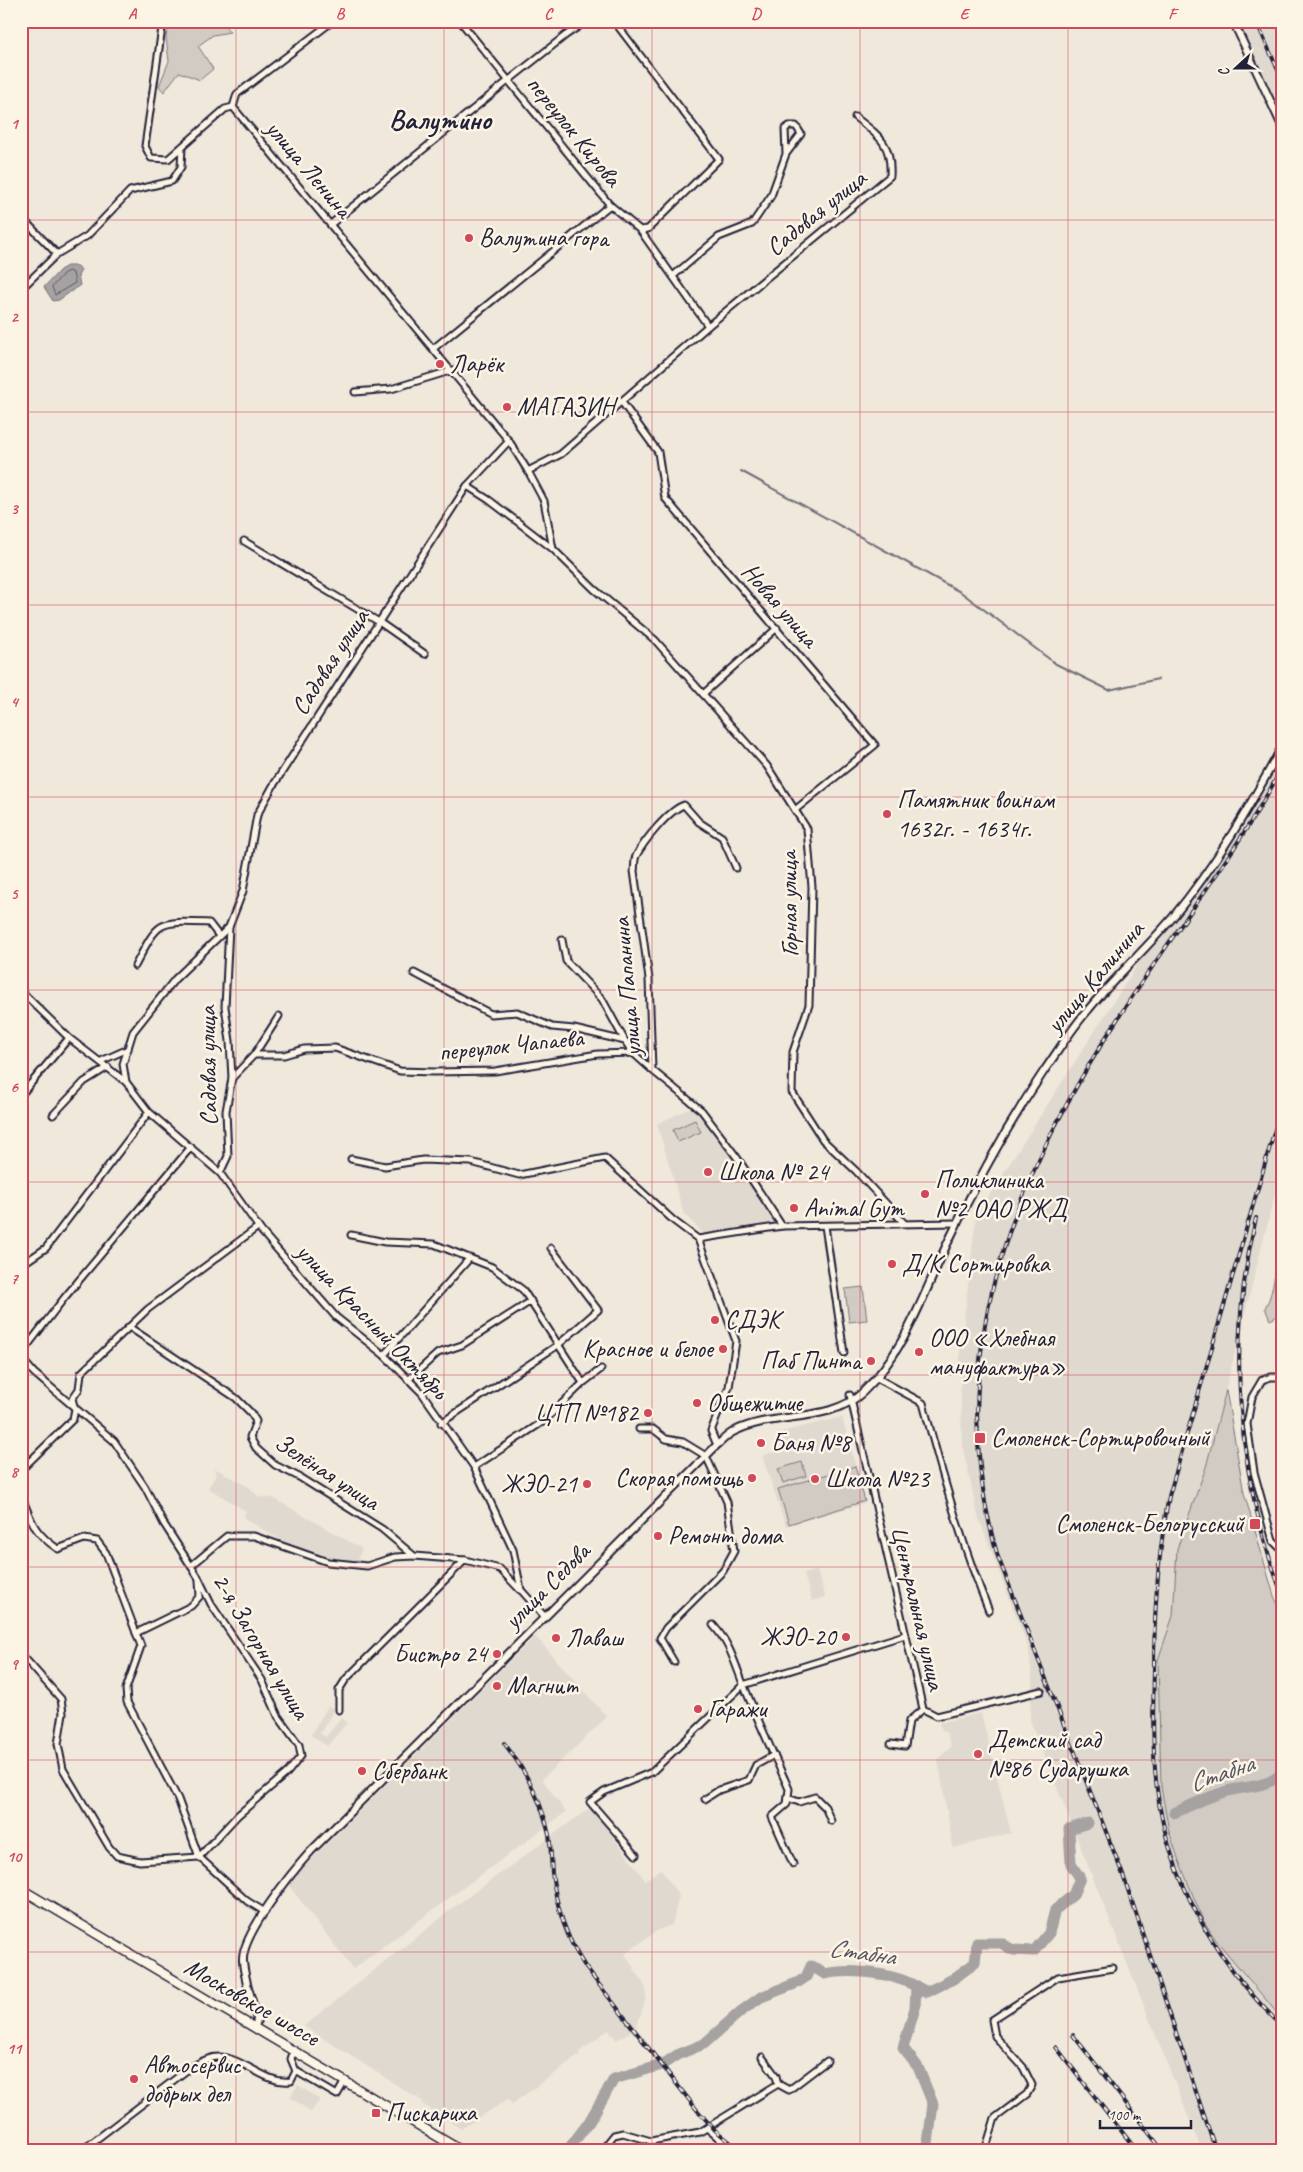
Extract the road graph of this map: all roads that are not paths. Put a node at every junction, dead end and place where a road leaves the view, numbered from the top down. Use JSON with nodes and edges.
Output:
{"nodes":[{"id":1,"x":163,"y":21,"type":"edge"},
{"id":2,"x":333,"y":21,"type":"edge"},
{"id":3,"x":460,"y":21,"type":"edge"},
{"id":4,"x":587,"y":21,"type":"edge"},
{"id":5,"x":614,"y":21,"type":"edge"},
{"id":6,"x":1233,"y":21,"type":"edge"},
{"id":7,"x":508,"y":80,"type":"junction"},
{"id":8,"x":232,"y":107,"type":"junction"},
{"id":9,"x":855,"y":117,"type":"dead end"},
{"id":10,"x":1282,"y":126,"type":"edge"},
{"id":11,"x":182,"y":147,"type":"junction"},
{"id":12,"x":786,"y":154,"type":"junction"},
{"id":13,"x":610,"y":205,"type":"junction"},
{"id":14,"x":21,"y":217,"type":"edge"},
{"id":15,"x":331,"y":224,"type":"junction"},
{"id":16,"x":648,"y":229,"type":"junction"},
{"id":17,"x":640,"y":230,"type":"junction"},
{"id":18,"x":646,"y":238,"type":"junction"},
{"id":19,"x":58,"y":254,"type":"junction"},
{"id":20,"x":673,"y":276,"type":"junction"},
{"id":21,"x":21,"y":289,"type":"edge"},
{"id":22,"x":708,"y":326,"type":"junction"},
{"id":23,"x":434,"y":348,"type":"junction"},
{"id":24,"x":453,"y":370,"type":"junction"},
{"id":25,"x":355,"y":392,"type":"dead end"},
{"id":26,"x":621,"y":402,"type":"junction"},
{"id":27,"x":509,"y":441,"type":"junction"},
{"id":28,"x":528,"y":471,"type":"junction"},
{"id":29,"x":467,"y":486,"type":"junction"},
{"id":30,"x":244,"y":541,"type":"dead end"},
{"id":31,"x":553,"y":549,"type":"junction"},
{"id":32,"x":379,"y":622,"type":"junction"},
{"id":33,"x":777,"y":628,"type":"junction"},
{"id":34,"x":425,"y":654,"type":"dead end"},
{"id":35,"x":703,"y":694,"type":"junction"},
{"id":36,"x":1282,"y":747,"type":"edge"},
{"id":37,"x":797,"y":808,"type":"junction"},
{"id":38,"x":736,"y":868,"type":"dead end"},
{"id":39,"x":228,"y":927,"type":"junction"},
{"id":40,"x":219,"y":936,"type":"junction"},
{"id":41,"x":562,"y":940,"type":"dead end"},
{"id":42,"x":135,"y":966,"type":"dead end"},
{"id":43,"x":414,"y":973,"type":"dead end"},
{"id":44,"x":21,"y":991,"type":"edge"},
{"id":45,"x":278,"y":1016,"type":"dead end"},
{"id":46,"x":69,"y":1038,"type":"junction"},
{"id":47,"x":625,"y":1041,"type":"junction"},
{"id":48,"x":128,"y":1049,"type":"junction"},
{"id":49,"x":633,"y":1053,"type":"junction"},
{"id":50,"x":254,"y":1055,"type":"junction"},
{"id":51,"x":102,"y":1061,"type":"junction"},
{"id":52,"x":108,"y":1067,"type":"junction"},
{"id":53,"x":652,"y":1070,"type":"junction"},
{"id":54,"x":232,"y":1078,"type":"junction"},
{"id":55,"x":126,"y":1082,"type":"junction"},
{"id":56,"x":21,"y":1095,"type":"edge"},
{"id":57,"x":149,"y":1112,"type":"junction"},
{"id":58,"x":53,"y":1114,"type":"dead end"},
{"id":59,"x":191,"y":1147,"type":"junction"},
{"id":60,"x":351,"y":1159,"type":"dead end"},
{"id":61,"x":220,"y":1173,"type":"junction"},
{"id":62,"x":904,"y":1223,"type":"junction"},
{"id":63,"x":957,"y":1223,"type":"junction"},
{"id":64,"x":782,"y":1226,"type":"junction"},
{"id":65,"x":826,"y":1226,"type":"junction"},
{"id":66,"x":258,"y":1227,"type":"junction"},
{"id":67,"x":351,"y":1235,"type":"dead end"},
{"id":68,"x":698,"y":1239,"type":"junction"},
{"id":69,"x":949,"y":1240,"type":"joint"},
{"id":70,"x":551,"y":1248,"type":"dead end"},
{"id":71,"x":468,"y":1259,"type":"junction"},
{"id":72,"x":21,"y":1265,"type":"edge"},
{"id":73,"x":531,"y":1301,"type":"junction"},
{"id":74,"x":129,"y":1327,"type":"junction"},
{"id":75,"x":558,"y":1345,"type":"junction"},
{"id":76,"x":844,"y":1353,"type":"dead end"},
{"id":77,"x":384,"y":1355,"type":"junction"},
{"id":78,"x":21,"y":1356,"type":"edge"},
{"id":79,"x":601,"y":1369,"type":"dead end"},
{"id":80,"x":1282,"y":1377,"type":"edge"},
{"id":81,"x":877,"y":1378,"type":"junction"},
{"id":82,"x":408,"y":1380,"type":"junction"},
{"id":83,"x":582,"y":1383,"type":"junction"},
{"id":84,"x":850,"y":1398,"type":"junction"},
{"id":85,"x":75,"y":1409,"type":"junction"},
{"id":86,"x":441,"y":1423,"type":"junction"},
{"id":87,"x":639,"y":1429,"type":"dead end"},
{"id":88,"x":716,"y":1445,"type":"junction"},
{"id":89,"x":706,"y":1456,"type":"junction"},
{"id":90,"x":474,"y":1467,"type":"junction"},
{"id":91,"x":21,"y":1470,"type":"edge"},
{"id":92,"x":21,"y":1495,"type":"edge"},
{"id":93,"x":1282,"y":1550,"type":"edge"},
{"id":94,"x":414,"y":1556,"type":"junction"},
{"id":95,"x":465,"y":1560,"type":"junction"},
{"id":96,"x":191,"y":1566,"type":"junction"},
{"id":97,"x":198,"y":1578,"type":"junction"},
{"id":98,"x":520,"y":1590,"type":"junction"},
{"id":99,"x":989,"y":1611,"type":"dead end"},
{"id":100,"x":544,"y":1617,"type":"junction"},
{"id":101,"x":713,"y":1625,"type":"dead end"},
{"id":102,"x":136,"y":1632,"type":"junction"},
{"id":103,"x":906,"y":1635,"type":"junction"},
{"id":104,"x":21,"y":1654,"type":"edge"},
{"id":105,"x":674,"y":1662,"type":"dead end"},
{"id":106,"x":743,"y":1684,"type":"junction"},
{"id":107,"x":1041,"y":1691,"type":"dead end"},
{"id":108,"x":923,"y":1709,"type":"junction"},
{"id":109,"x":339,"y":1710,"type":"dead end"},
{"id":110,"x":891,"y":1744,"type":"dead end"},
{"id":111,"x":774,"y":1755,"type":"junction"},
{"id":112,"x":788,"y":1798,"type":"junction"},
{"id":113,"x":705,"y":1799,"type":"dead end"},
{"id":114,"x":830,"y":1821,"type":"dead end"},
{"id":115,"x":636,"y":1855,"type":"dead end"},
{"id":116,"x":199,"y":1857,"type":"junction"},
{"id":117,"x":793,"y":1864,"type":"dead end"},
{"id":118,"x":21,"y":1890,"type":"edge"},
{"id":119,"x":265,"y":1912,"type":"junction"},
{"id":120,"x":1113,"y":1968,"type":"dead end"},
{"id":121,"x":256,"y":2028,"type":"junction"},
{"id":122,"x":294,"y":2050,"type":"junction"},
{"id":123,"x":762,"y":2057,"type":"dead end"},
{"id":124,"x":827,"y":2060,"type":"dead end"},
{"id":125,"x":296,"y":2071,"type":"junction"},
{"id":126,"x":345,"y":2081,"type":"junction"},
{"id":127,"x":778,"y":2084,"type":"junction"},
{"id":128,"x":707,"y":2128,"type":"junction"},
{"id":129,"x":81,"y":2151,"type":"edge"},
{"id":130,"x":462,"y":2151,"type":"edge"},
{"id":131,"x":601,"y":2151,"type":"edge"},
{"id":132,"x":734,"y":2151,"type":"edge"},
{"id":133,"x":985,"y":2151,"type":"edge"}],
"edges":[{"from":1,"to":11,"type":"street"},
{"from":2,"to":8,"type":"street"},
{"from":3,"to":7,"type":"street","name":"переулок Кирова"},
{"from":4,"to":7,"type":"street"},
{"from":5,"to":16,"type":"street"},
{"from":6,"to":10,"type":"street"},
{"from":7,"to":13,"type":"street","name":"переулок Кирова"},
{"from":7,"to":15,"type":"street"},
{"from":8,"to":11,"type":"street"},
{"from":8,"to":15,"type":"street","name":"улица Ленина"},
{"from":9,"to":22,"type":"street","name":"Садовая улица"},
{"from":11,"to":19,"type":"street"},
{"from":12,"to":12,"type":"street","name":"Садовая улица"},
{"from":12,"to":20,"type":"street","name":"Садовая улица"},
{"from":13,"to":17,"type":"street","name":"переулок Кирова"},
{"from":13,"to":23,"type":"street"},
{"from":14,"to":19,"type":"street"},
{"from":15,"to":23,"type":"street","name":"улица Ленина"},
{"from":16,"to":17,"type":"street"},
{"from":16,"to":18,"type":"street"},
{"from":17,"to":18,"type":"street","name":"переулок Кирова"},
{"from":18,"to":20,"type":"street","name":"переулок Кирова"},
{"from":19,"to":21,"type":"street"},
{"from":20,"to":22,"type":"street"},
{"from":22,"to":26,"type":"street","name":"Садовая улица"},
{"from":23,"to":24,"type":"street","name":"улица Ленина"},
{"from":24,"to":25,"type":"street"},
{"from":24,"to":27,"type":"street","name":"улица Ленина"},
{"from":26,"to":28,"type":"street","name":"Садовая улица"},
{"from":26,"to":33,"type":"street","name":"Новая улица"},
{"from":27,"to":28,"type":"street","name":"улица Ленина"},
{"from":27,"to":29,"type":"street","name":"Садовая улица"},
{"from":28,"to":31,"type":"street","name":"улица Ленина"},
{"from":29,"to":31,"type":"street","name":"Горная улица"},
{"from":29,"to":32,"type":"street","name":"Садовая улица"},
{"from":30,"to":32,"type":"street"},
{"from":31,"to":35,"type":"street","name":"Горная улица"},
{"from":32,"to":34,"type":"street"},
{"from":32,"to":39,"type":"street","name":"Садовая улица"},
{"from":33,"to":35,"type":"street"},
{"from":33,"to":37,"type":"street","name":"Новая улица"},
{"from":35,"to":37,"type":"street","name":"Горная улица"},
{"from":36,"to":63,"type":"street","name":"улица Калинина"},
{"from":37,"to":62,"type":"street","name":"Горная улица"},
{"from":38,"to":53,"type":"street","name":"улица Папанина"},
{"from":39,"to":40,"type":"street","name":"Садовая улица"},
{"from":39,"to":54,"type":"street","name":"Садовая улица"},
{"from":40,"to":42,"type":"street"},
{"from":40,"to":48,"type":"street","name":"Садовая улица"},
{"from":41,"to":47,"type":"street"},
{"from":43,"to":47,"type":"street"},
{"from":44,"to":46,"type":"street","name":"улица Красный Октябрь"},
{"from":45,"to":50,"type":"street"},
{"from":46,"to":51,"type":"street","name":"улица Красный Октябрь"},
{"from":46,"to":56,"type":"street"},
{"from":47,"to":49,"type":"street"},
{"from":48,"to":51,"type":"street"},
{"from":48,"to":55,"type":"street","name":"Садовая улица"},
{"from":49,"to":50,"type":"street","name":"переулок Чапаева"},
{"from":49,"to":53,"type":"street"},
{"from":50,"to":54,"type":"street"},
{"from":51,"to":52,"type":"street","name":"улица Красный Октябрь"},
{"from":52,"to":55,"type":"street","name":"улица Красный Октябрь"},
{"from":52,"to":58,"type":"street"},
{"from":53,"to":64,"type":"street","name":"улица Папанина"},
{"from":54,"to":61,"type":"street","name":"Садовая улица"},
{"from":55,"to":57,"type":"street","name":"улица Красный Октябрь"},
{"from":57,"to":59,"type":"street","name":"улица Красный Октябрь"},
{"from":57,"to":72,"type":"street"},
{"from":59,"to":61,"type":"street","name":"улица Красный Октябрь"},
{"from":59,"to":78,"type":"street"},
{"from":60,"to":68,"type":"street"},
{"from":61,"to":66,"type":"street","name":"улица Красный Октябрь"},
{"from":62,"to":63,"type":"street"},
{"from":62,"to":65,"type":"street"},
{"from":63,"to":69,"type":"street","name":"улица Калинина"},
{"from":64,"to":65,"type":"street"},
{"from":64,"to":68,"type":"street"},
{"from":65,"to":76,"type":"street"},
{"from":66,"to":74,"type":"street"},
{"from":66,"to":77,"type":"street","name":"улица Красный Октябрь"},
{"from":67,"to":71,"type":"street"},
{"from":68,"to":88,"type":"street"},
{"from":69,"to":81,"type":"street","name":"улица Седова"},
{"from":70,"to":75,"type":"street"},
{"from":71,"to":73,"type":"street"},
{"from":71,"to":77,"type":"street"},
{"from":73,"to":75,"type":"street"},
{"from":73,"to":82,"type":"street"},
{"from":74,"to":85,"type":"street"},
{"from":74,"to":94,"type":"street","name":"Зелёная улица"},
{"from":75,"to":83,"type":"street"},
{"from":75,"to":86,"type":"street"},
{"from":77,"to":82,"type":"street","name":"улица Красный Октябрь"},
{"from":78,"to":85,"type":"street","name":"2-я Загорная улица"},
{"from":79,"to":83,"type":"street"},
{"from":80,"to":93,"type":"street"},
{"from":81,"to":84,"type":"street","name":"улица Седова"},
{"from":81,"to":99,"type":"street"},
{"from":82,"to":86,"type":"street","name":"улица Красный Октябрь"},
{"from":83,"to":90,"type":"street"},
{"from":84,"to":88,"type":"street","name":"улица Седова"},
{"from":84,"to":103,"type":"street","name":"Центральная улица"},
{"from":85,"to":91,"type":"street"},
{"from":85,"to":96,"type":"street","name":"2-я Загорная улица"},
{"from":86,"to":90,"type":"street","name":"улица Красный Октябрь"},
{"from":87,"to":89,"type":"street"},
{"from":88,"to":89,"type":"street","name":"улица Седова"},
{"from":89,"to":100,"type":"street","name":"улица Седова"},
{"from":89,"to":105,"type":"street"},
{"from":90,"to":98,"type":"street","name":"улица Красный Октябрь"},
{"from":92,"to":102,"type":"street"},
{"from":94,"to":95,"type":"street"},
{"from":94,"to":96,"type":"street","name":"2-я Загорная улица"},
{"from":95,"to":98,"type":"street"},
{"from":95,"to":109,"type":"street"},
{"from":96,"to":97,"type":"street","name":"2-я Загорная улица"},
{"from":97,"to":102,"type":"street"},
{"from":97,"to":116,"type":"street","name":"2-я Загорная улица"},
{"from":98,"to":100,"type":"street"},
{"from":100,"to":119,"type":"street","name":"улица Седова"},
{"from":101,"to":106,"type":"street"},
{"from":102,"to":116,"type":"street"},
{"from":103,"to":106,"type":"street"},
{"from":103,"to":108,"type":"street","name":"Центральная улица"},
{"from":104,"to":116,"type":"street"},
{"from":106,"to":111,"type":"street"},
{"from":106,"to":115,"type":"street"},
{"from":107,"to":108,"type":"street","name":"Центральная улица"},
{"from":108,"to":110,"type":"street"},
{"from":111,"to":112,"type":"street"},
{"from":111,"to":113,"type":"street"},
{"from":112,"to":114,"type":"street"},
{"from":112,"to":117,"type":"street"},
{"from":116,"to":119,"type":"street"},
{"from":118,"to":121,"type":"main road","name":"Московское шоссе"},
{"from":119,"to":121,"type":"street","name":"улица Седова"},
{"from":120,"to":133,"type":"street"},
{"from":121,"to":122,"type":"main road","name":"Московское шоссе"},
{"from":122,"to":125,"type":"street"},
{"from":122,"to":126,"type":"main road","name":"Московское шоссе"},
{"from":123,"to":127,"type":"street"},
{"from":124,"to":127,"type":"street"},
{"from":125,"to":126,"type":"street"},
{"from":125,"to":129,"type":"street"},
{"from":126,"to":130,"type":"main road","name":"Московское шоссе"},
{"from":127,"to":128,"type":"street"},
{"from":128,"to":131,"type":"street"},
{"from":128,"to":132,"type":"street"}]}
